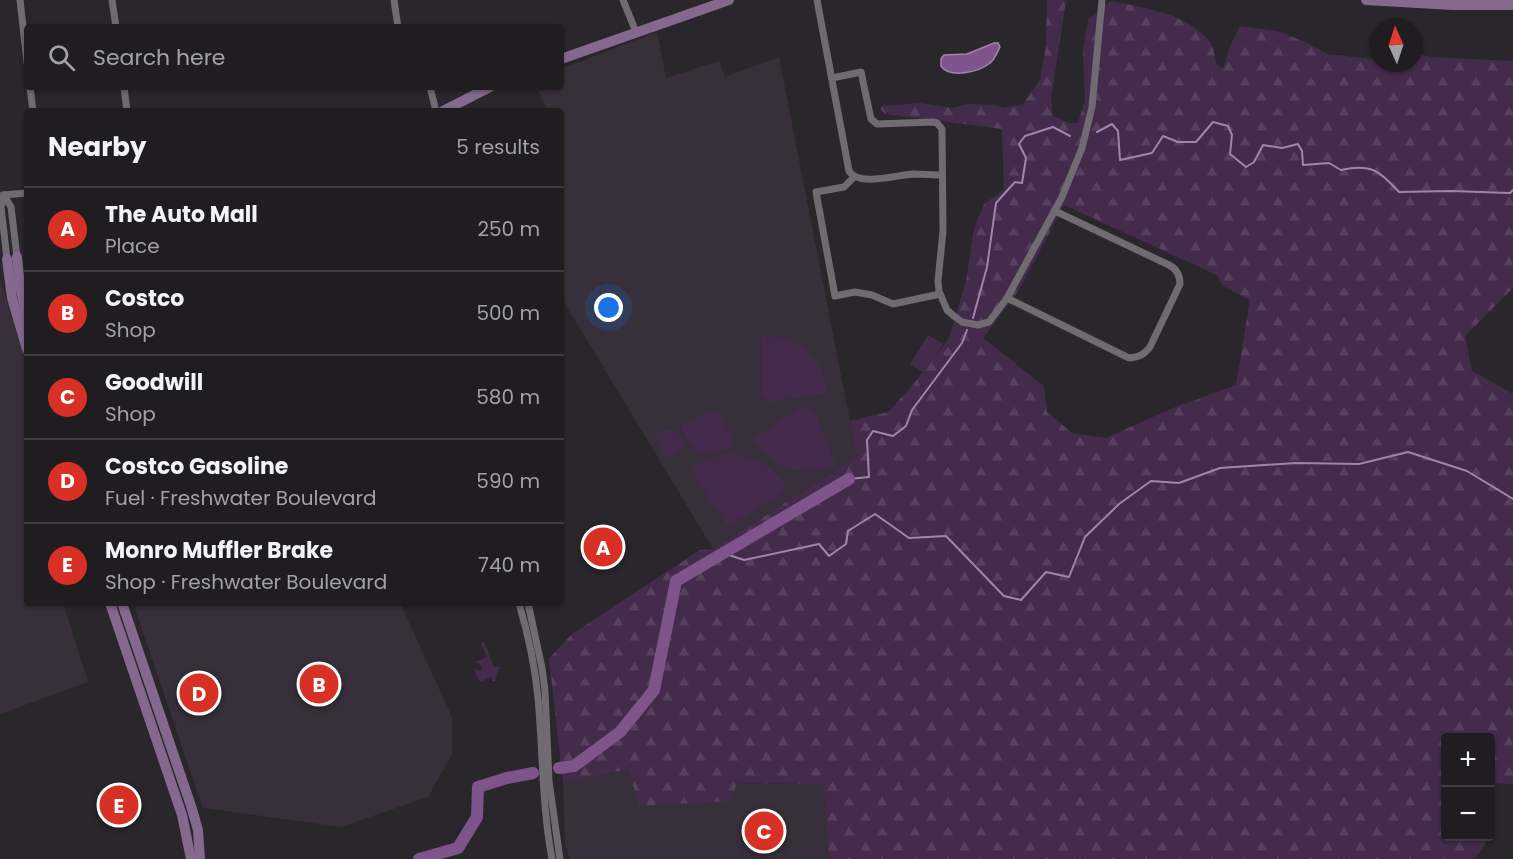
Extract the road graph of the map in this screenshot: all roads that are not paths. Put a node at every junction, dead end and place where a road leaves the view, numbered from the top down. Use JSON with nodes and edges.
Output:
{"nodes":[{"id":1,"x":20,"y":0,"type":"edge"},
{"id":2,"x":112,"y":0,"type":"edge"},
{"id":3,"x":394,"y":0,"type":"edge"},
{"id":4,"x":624,"y":0,"type":"edge"},
{"id":5,"x":729,"y":0,"type":"edge"},
{"id":6,"x":816,"y":0,"type":"edge"},
{"id":7,"x":1102,"y":0,"type":"edge"},
{"id":8,"x":1366,"y":0,"type":"edge"},
{"id":9,"x":701,"y":5,"type":"edge"},
{"id":10,"x":1513,"y":5,"type":"edge"},
{"id":11,"x":116,"y":24,"type":"edge"},
{"id":12,"x":398,"y":24,"type":"edge"},
{"id":13,"x":636,"y":32,"type":"junction"},
{"id":14,"x":24,"y":36,"type":"edge"},
{"id":15,"x":564,"y":58,"type":"edge"},
{"id":16,"x":832,"y":78,"type":"junction"},
{"id":17,"x":30,"y":90,"type":"edge"},
{"id":18,"x":124,"y":90,"type":"edge"},
{"id":19,"x":431,"y":90,"type":"edge"},
{"id":20,"x":484,"y":90,"type":"edge"},
{"id":21,"x":33,"y":108,"type":"edge"},
{"id":22,"x":127,"y":108,"type":"edge"},
{"id":23,"x":435,"y":108,"type":"edge"},
{"id":24,"x":449,"y":108,"type":"edge"},
{"id":25,"x":942,"y":175,"type":"junction"},
{"id":26,"x":854,"y":177,"type":"junction"},
{"id":27,"x":24,"y":193,"type":"edge"},
{"id":28,"x":2,"y":195,"type":"edge"},
{"id":29,"x":1055,"y":211,"type":"junction"},
{"id":30,"x":13,"y":258,"type":"edge"},
{"id":31,"x":940,"y":294,"type":"junction"},
{"id":32,"x":1007,"y":298,"type":"junction"},
{"id":33,"x":24,"y":303,"type":"edge"},
{"id":34,"x":24,"y":339,"type":"edge"},
{"id":35,"x":111,"y":606,"type":"edge"},
{"id":36,"x":123,"y":606,"type":"edge"},
{"id":37,"x":520,"y":606,"type":"edge"},
{"id":38,"x":529,"y":606,"type":"edge"},
{"id":39,"x":541,"y":661,"type":"junction"},
{"id":40,"x":532,"y":663,"type":"junction"},
{"id":41,"x":164,"y":744,"type":"junction"},
{"id":42,"x":548,"y":803,"type":"junction"},
{"id":43,"x":192,"y":859,"type":"edge"},
{"id":44,"x":200,"y":859,"type":"edge"},
{"id":45,"x":552,"y":859,"type":"edge"},
{"id":46,"x":560,"y":859,"type":"edge"}],
"edges":[{"from":1,"to":14,"type":"street"},
{"from":2,"to":11,"type":"street"},
{"from":3,"to":12,"type":"street"},
{"from":4,"to":13,"type":"street"},
{"from":5,"to":9,"type":"street"},
{"from":6,"to":16,"type":"street"},
{"from":7,"to":29,"type":"street"},
{"from":8,"to":10,"type":"street"},
{"from":9,"to":13,"type":"street"},
{"from":13,"to":15,"type":"street"},
{"from":16,"to":25,"type":"street"},
{"from":16,"to":26,"type":"street"},
{"from":17,"to":21,"type":"street"},
{"from":18,"to":22,"type":"street"},
{"from":19,"to":23,"type":"street"},
{"from":20,"to":24,"type":"street"},
{"from":25,"to":26,"type":"street"},
{"from":25,"to":31,"type":"street"},
{"from":26,"to":31,"type":"street"},
{"from":27,"to":28,"type":"street"},
{"from":28,"to":30,"type":"street"},
{"from":29,"to":32,"type":"street"},
{"from":29,"to":32,"type":"street"},
{"from":30,"to":33,"type":"street"},
{"from":30,"to":34,"type":"street"},
{"from":31,"to":32,"type":"street"},
{"from":35,"to":41,"type":"street"},
{"from":36,"to":41,"type":"street"},
{"from":37,"to":40,"type":"street"},
{"from":38,"to":39,"type":"street"},
{"from":39,"to":40,"type":"street"},
{"from":39,"to":42,"type":"street"},
{"from":40,"to":42,"type":"street"},
{"from":41,"to":43,"type":"street"},
{"from":41,"to":44,"type":"street"},
{"from":42,"to":45,"type":"street"},
{"from":42,"to":46,"type":"street"}]}
